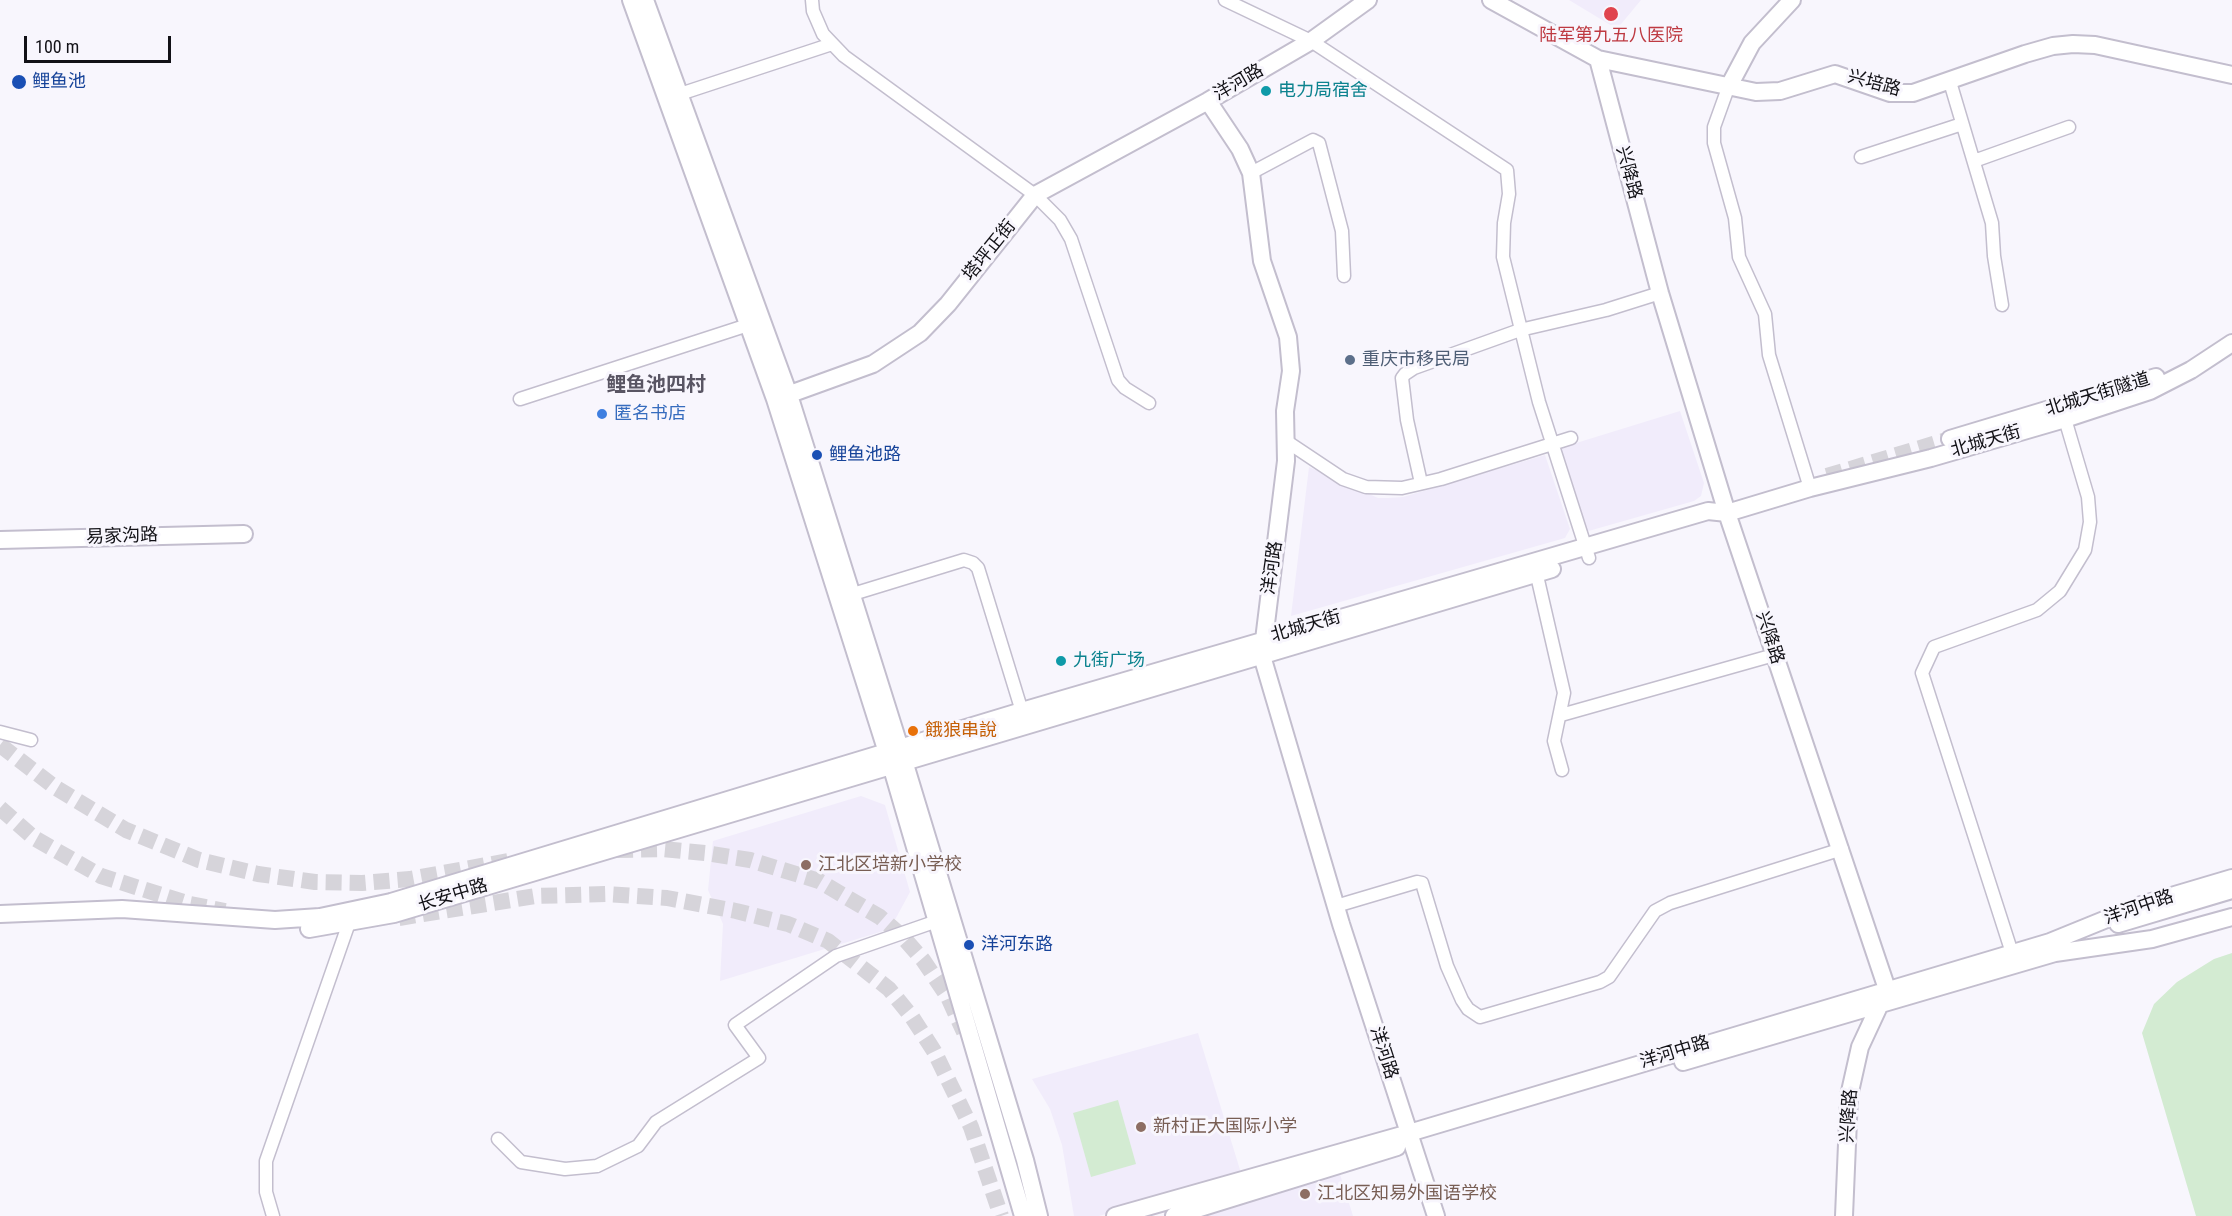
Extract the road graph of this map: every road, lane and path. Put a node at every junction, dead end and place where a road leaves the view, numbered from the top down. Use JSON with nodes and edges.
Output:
{"nodes":[{"id":1,"x":631,"y":0,"type":"edge"},
{"id":2,"x":645,"y":0,"type":"edge"},
{"id":3,"x":812,"y":0,"type":"edge"},
{"id":4,"x":1225,"y":0,"type":"edge"},
{"id":5,"x":1368,"y":0,"type":"edge"},
{"id":6,"x":1491,"y":0,"type":"edge"},
{"id":7,"x":1792,"y":0,"type":"edge"},
{"id":8,"x":1311,"y":41,"type":"junction"},
{"id":9,"x":832,"y":44,"type":"junction"},
{"id":10,"x":1598,"y":59,"type":"junction"},
{"id":11,"x":2232,"y":75,"type":"edge"},
{"id":12,"x":1950,"y":82,"type":"junction"},
{"id":13,"x":1728,"y":88,"type":"junction"},
{"id":14,"x":672,"y":97,"type":"junction"},
{"id":15,"x":1208,"y":101,"type":"junction"},
{"id":16,"x":1962,"y":124,"type":"junction"},
{"id":17,"x":2069,"y":127,"type":"dead end"},
{"id":18,"x":1861,"y":157,"type":"dead end"},
{"id":19,"x":1974,"y":161,"type":"junction"},
{"id":20,"x":1251,"y":173,"type":"junction"},
{"id":21,"x":1035,"y":195,"type":"junction"},
{"id":22,"x":1344,"y":276,"type":"dead end"},
{"id":23,"x":1660,"y":294,"type":"junction"},
{"id":24,"x":2002,"y":305,"type":"dead end"},
{"id":25,"x":748,"y":324,"type":"junction"},
{"id":26,"x":1520,"y":330,"type":"junction"},
{"id":27,"x":2232,"y":343,"type":"edge"},
{"id":28,"x":2211,"y":357,"type":"junction"},
{"id":29,"x":782,"y":397,"type":"junction"},
{"id":30,"x":520,"y":399,"type":"dead end"},
{"id":31,"x":1149,"y":403,"type":"dead end"},
{"id":32,"x":2065,"y":419,"type":"junction"},
{"id":33,"x":1571,"y":438,"type":"dead end"},
{"id":34,"x":1950,"y":439,"type":"tunnel mouth"},
{"id":35,"x":1286,"y":441,"type":"junction"},
{"id":36,"x":1552,"y":443,"type":"junction"},
{"id":37,"x":1421,"y":483,"type":"junction"},
{"id":38,"x":1810,"y":488,"type":"junction"},
{"id":39,"x":1727,"y":513,"type":"junction"},
{"id":40,"x":244,"y":534,"type":"dead end"},
{"id":41,"x":0,"y":540,"type":"edge"},
{"id":42,"x":1587,"y":553,"type":"junction"},
{"id":43,"x":1536,"y":568,"type":"junction"},
{"id":44,"x":853,"y":594,"type":"junction"},
{"id":45,"x":1262,"y":648,"type":"junction"},
{"id":46,"x":1774,"y":655,"type":"junction"},
{"id":47,"x":1561,"y":715,"type":"junction"},
{"id":48,"x":1024,"y":718,"type":"junction"},
{"id":49,"x":0,"y":732,"type":"edge"},
{"id":50,"x":31,"y":740,"type":"dead end"},
{"id":51,"x":896,"y":757,"type":"junction"},
{"id":52,"x":1562,"y":770,"type":"dead end"},
{"id":53,"x":1842,"y":849,"type":"junction"},
{"id":54,"x":2232,"y":878,"type":"edge"},
{"id":55,"x":2232,"y":890,"type":"edge"},
{"id":56,"x":2232,"y":901,"type":"edge"},
{"id":57,"x":1336,"y":906,"type":"junction"},
{"id":58,"x":0,"y":914,"type":"edge"},
{"id":59,"x":352,"y":917,"type":"junction"},
{"id":60,"x":2232,"y":917,"type":"edge"},
{"id":61,"x":937,"y":921,"type":"junction"},
{"id":62,"x":0,"y":924,"type":"edge"},
{"id":63,"x":2052,"y":947,"type":"junction"},
{"id":64,"x":2012,"y":953,"type":"junction"},
{"id":65,"x":1887,"y":989,"type":"junction"},
{"id":66,"x":1878,"y":1005,"type":"junction"},
{"id":67,"x":1411,"y":1138,"type":"junction"},
{"id":68,"x":498,"y":1139,"type":"dead end"},
{"id":69,"x":1025,"y":1160,"type":"junction"},
{"id":70,"x":273,"y":1216,"type":"edge"},
{"id":71,"x":1023,"y":1216,"type":"edge"},
{"id":72,"x":1039,"y":1216,"type":"edge"},
{"id":73,"x":1047,"y":1216,"type":"edge"},
{"id":74,"x":1115,"y":1216,"type":"edge"},
{"id":75,"x":1174,"y":1216,"type":"edge"},
{"id":76,"x":1436,"y":1216,"type":"edge"},
{"id":77,"x":1844,"y":1216,"type":"edge"}],
"edges":[{"from":1,"to":14,"type":"street"},
{"from":2,"to":14,"type":"street"},
{"from":3,"to":9,"type":"street"},
{"from":4,"to":8,"type":"street"},
{"from":5,"to":8,"type":"street","name":"洋河路"},
{"from":6,"to":10,"type":"street","name":"兴培路"},
{"from":7,"to":13,"type":"street"},
{"from":8,"to":15,"type":"street","name":"洋河路"},
{"from":8,"to":26,"type":"street"},
{"from":9,"to":14,"type":"street"},
{"from":9,"to":21,"type":"street"},
{"from":10,"to":13,"type":"street","name":"兴培路"},
{"from":10,"to":23,"type":"street","name":"兴降路"},
{"from":11,"to":12,"type":"street","name":"兴培路"},
{"from":12,"to":13,"type":"street","name":"兴培路"},
{"from":12,"to":16,"type":"street"},
{"from":13,"to":38,"type":"street"},
{"from":14,"to":25,"type":"street"},
{"from":14,"to":29,"type":"street"},
{"from":15,"to":20,"type":"street","name":"洋河路"},
{"from":15,"to":21,"type":"street","name":"塔坪正街"},
{"from":16,"to":18,"type":"street"},
{"from":16,"to":19,"type":"street"},
{"from":17,"to":19,"type":"street"},
{"from":19,"to":24,"type":"street"},
{"from":20,"to":22,"type":"street"},
{"from":20,"to":35,"type":"street","name":"洋河路"},
{"from":21,"to":29,"type":"street","name":"塔坪正街"},
{"from":21,"to":31,"type":"street"},
{"from":23,"to":26,"type":"street"},
{"from":23,"to":39,"type":"street","name":"兴降路"},
{"from":25,"to":29,"type":"street"},
{"from":25,"to":30,"type":"street"},
{"from":26,"to":36,"type":"street"},
{"from":26,"to":37,"type":"street"},
{"from":27,"to":28,"type":"street","name":"北城天街"},
{"from":28,"to":32,"type":"street","name":"北城天街"},
{"from":28,"to":34,"type":"street","name":"北城天街隧道"},
{"from":29,"to":44,"type":"street"},
{"from":29,"to":51,"type":"street"},
{"from":32,"to":38,"type":"street","name":"北城天街"},
{"from":32,"to":64,"type":"street"},
{"from":33,"to":36,"type":"street"},
{"from":35,"to":37,"type":"street"},
{"from":35,"to":45,"type":"street","name":"洋河路"},
{"from":36,"to":37,"type":"street"},
{"from":36,"to":42,"type":"street"},
{"from":38,"to":39,"type":"street","name":"北城天街"},
{"from":39,"to":42,"type":"street","name":"北城天街"},
{"from":39,"to":46,"type":"street","name":"兴降路"},
{"from":40,"to":41,"type":"street","name":"易家沟路"},
{"from":42,"to":43,"type":"street","name":"北城天街"},
{"from":43,"to":45,"type":"street","name":"北城天街"},
{"from":43,"to":47,"type":"street"},
{"from":44,"to":48,"type":"street"},
{"from":44,"to":51,"type":"street"},
{"from":45,"to":48,"type":"street","name":"北城天街"},
{"from":45,"to":57,"type":"street","name":"洋河路"},
{"from":46,"to":47,"type":"street"},
{"from":46,"to":53,"type":"street","name":"兴降路"},
{"from":47,"to":52,"type":"street"},
{"from":48,"to":51,"type":"street","name":"北城天街"},
{"from":49,"to":50,"type":"street"},
{"from":51,"to":59,"type":"street","name":"长安中路"},
{"from":51,"to":61,"type":"street"},
{"from":51,"to":69,"type":"street"},
{"from":53,"to":57,"type":"street"},
{"from":53,"to":65,"type":"street","name":"兴降路"},
{"from":54,"to":63,"type":"street","name":"洋河中路"},
{"from":55,"to":63,"type":"street"},
{"from":56,"to":63,"type":"street"},
{"from":57,"to":67,"type":"street","name":"洋河路"},
{"from":58,"to":59,"type":"street","name":"长安中路"},
{"from":59,"to":62,"type":"street","name":"长安中路"},
{"from":59,"to":70,"type":"street"},
{"from":60,"to":63,"type":"street","name":"洋河中路"},
{"from":61,"to":68,"type":"street"},
{"from":61,"to":71,"type":"street"},
{"from":63,"to":64,"type":"street","name":"洋河中路"},
{"from":63,"to":66,"type":"street","name":"洋河中路"},
{"from":64,"to":65,"type":"street","name":"洋河中路"},
{"from":65,"to":66,"type":"street","name":"兴降路"},
{"from":65,"to":67,"type":"street","name":"洋河中路"},
{"from":66,"to":67,"type":"street","name":"洋河中路"},
{"from":66,"to":77,"type":"street","name":"兴降路"},
{"from":67,"to":74,"type":"street","name":"洋河中路"},
{"from":67,"to":75,"type":"street","name":"洋河中路"},
{"from":67,"to":76,"type":"street","name":"洋河路"},
{"from":69,"to":72,"type":"street"},
{"from":69,"to":73,"type":"street"}]}
